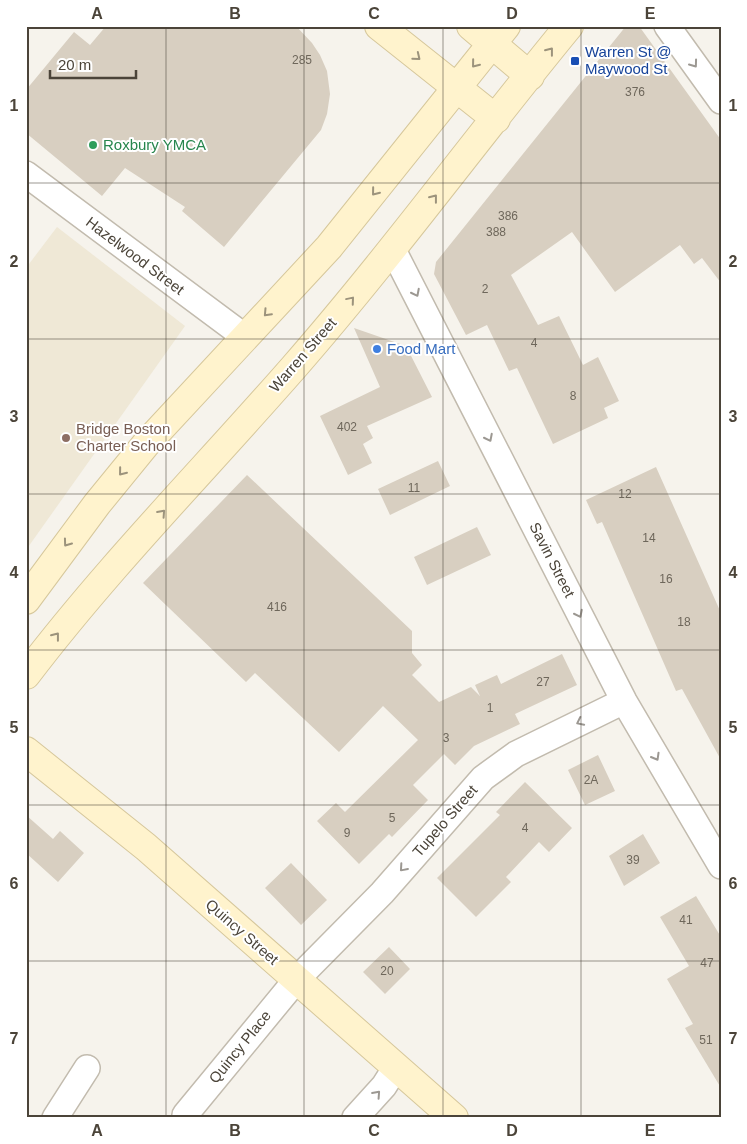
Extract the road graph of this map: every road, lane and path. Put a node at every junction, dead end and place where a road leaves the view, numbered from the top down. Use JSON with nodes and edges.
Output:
{"nodes":[{"id":1,"x":379,"y":26,"type":"edge"},
{"id":2,"x":471,"y":26,"type":"edge"},
{"id":3,"x":569,"y":26,"type":"edge"},
{"id":4,"x":667,"y":26,"type":"edge"},
{"id":5,"x":499,"y":35,"type":"edge"},
{"id":6,"x":530,"y":76,"type":"junction"},
{"id":7,"x":456,"y":88,"type":"junction"},
{"id":8,"x":721,"y":101,"type":"edge"},
{"id":9,"x":496,"y":119,"type":"junction"},
{"id":10,"x":26,"y":174,"type":"edge"},
{"id":11,"x":393,"y":250,"type":"junction"},
{"id":12,"x":245,"y":337,"type":"junction"},
{"id":13,"x":26,"y":600,"type":"edge"},
{"id":14,"x":26,"y":675,"type":"edge"},
{"id":15,"x":624,"y":701,"type":"junction"},
{"id":16,"x":26,"y":751,"type":"edge"},
{"id":17,"x":721,"y":866,"type":"edge"},
{"id":18,"x":296,"y":979,"type":"junction"},
{"id":19,"x":396,"y":1066,"type":"junction"},
{"id":20,"x":87,"y":1068,"type":"dead end"},
{"id":21,"x":185,"y":1115,"type":"dead end"},
{"id":22,"x":55,"y":1118,"type":"edge"},
{"id":23,"x":355,"y":1118,"type":"edge"},
{"id":24,"x":454,"y":1118,"type":"edge"}],
"edges":[{"from":1,"to":7,"type":"main road","one_way":true},
{"from":2,"to":5,"type":"main road"},
{"from":6,"to":3,"type":"main road","name":"Warren Street","one_way":true},
{"from":4,"to":8,"type":"street","one_way":true},
{"from":5,"to":6,"type":"main road"},
{"from":5,"to":7,"type":"main road","one_way":true},
{"from":6,"to":9,"type":"main road","name":"Warren Street"},
{"from":7,"to":9,"type":"main road"},
{"from":7,"to":12,"type":"main road","one_way":true},
{"from":11,"to":9,"type":"main road","name":"Warren Street","one_way":true},
{"from":10,"to":12,"type":"street","name":"Hazelwood Street"},
{"from":14,"to":11,"type":"main road","name":"Warren Street","one_way":true},
{"from":11,"to":15,"type":"street","name":"Savin Street","one_way":true},
{"from":12,"to":13,"type":"main road","one_way":true},
{"from":15,"to":17,"type":"street","name":"Savin Street","one_way":true},
{"from":15,"to":18,"type":"street","name":"Tupelo Street","one_way":true},
{"from":16,"to":18,"type":"main road","name":"Quincy Street"},
{"from":18,"to":19,"type":"main road","name":"Quincy Street"},
{"from":18,"to":21,"type":"street","name":"Quincy Place"},
{"from":23,"to":19,"type":"street","one_way":true},
{"from":19,"to":24,"type":"main road","name":"Quincy Street"},
{"from":20,"to":22,"type":"street"}]}
